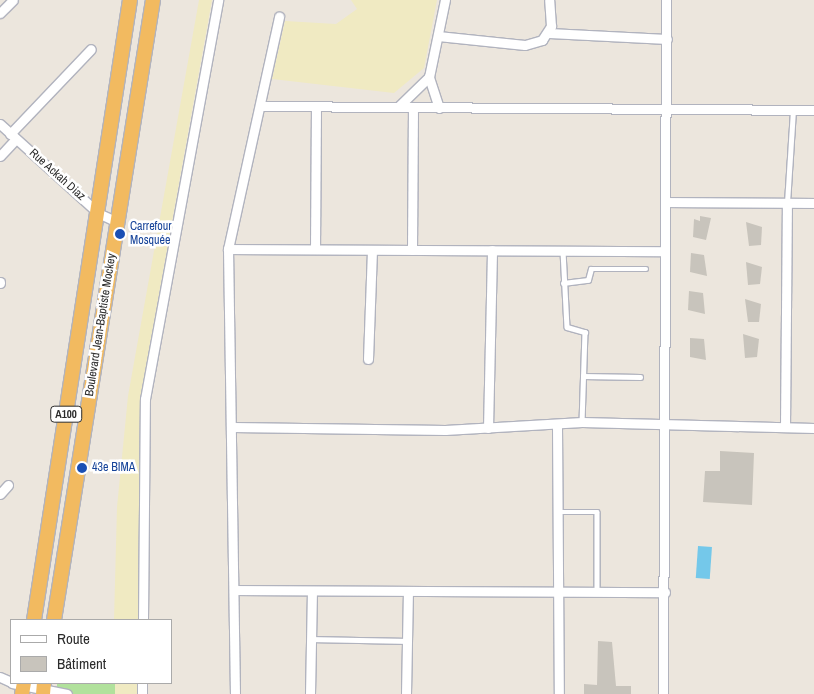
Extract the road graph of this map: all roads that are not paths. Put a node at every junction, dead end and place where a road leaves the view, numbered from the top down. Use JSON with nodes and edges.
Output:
{"nodes":[{"id":1,"x":13,"y":0,"type":"edge"},
{"id":2,"x":130,"y":0,"type":"edge"},
{"id":3,"x":153,"y":0,"type":"edge"},
{"id":4,"x":218,"y":0,"type":"edge"},
{"id":5,"x":445,"y":0,"type":"edge"},
{"id":6,"x":548,"y":0,"type":"edge"},
{"id":7,"x":666,"y":0,"type":"edge"},
{"id":8,"x":0,"y":14,"type":"edge"},
{"id":9,"x":279,"y":17,"type":"dead end"},
{"id":10,"x":549,"y":33,"type":"junction"},
{"id":11,"x":438,"y":36,"type":"junction"},
{"id":12,"x":667,"y":39,"type":"junction"},
{"id":13,"x":91,"y":49,"type":"dead end"},
{"id":14,"x":429,"y":77,"type":"junction"},
{"id":15,"x":260,"y":106,"type":"junction"},
{"id":16,"x":316,"y":106,"type":"junction"},
{"id":17,"x":398,"y":107,"type":"junction"},
{"id":18,"x":413,"y":108,"type":"junction"},
{"id":19,"x":439,"y":108,"type":"junction"},
{"id":20,"x":814,"y":110,"type":"edge"},
{"id":21,"x":668,"y":111,"type":"junction"},
{"id":22,"x":793,"y":111,"type":"junction"},
{"id":23,"x":0,"y":124,"type":"edge"},
{"id":24,"x":13,"y":136,"type":"junction"},
{"id":25,"x":0,"y":156,"type":"edge"},
{"id":26,"x":667,"y":202,"type":"junction"},
{"id":27,"x":787,"y":203,"type":"junction"},
{"id":28,"x":814,"y":203,"type":"edge"},
{"id":29,"x":98,"y":213,"type":"junction"},
{"id":30,"x":117,"y":222,"type":"junction"},
{"id":31,"x":228,"y":249,"type":"junction"},
{"id":32,"x":315,"y":249,"type":"junction"},
{"id":33,"x":372,"y":250,"type":"junction"},
{"id":34,"x":412,"y":250,"type":"junction"},
{"id":35,"x":492,"y":250,"type":"junction"},
{"id":36,"x":563,"y":251,"type":"junction"},
{"id":37,"x":665,"y":251,"type":"junction"},
{"id":38,"x":646,"y":269,"type":"dead end"},
{"id":39,"x":563,"y":283,"type":"junction"},
{"id":40,"x":368,"y":359,"type":"dead end"},
{"id":41,"x":583,"y":376,"type":"junction"},
{"id":42,"x":640,"y":377,"type":"dead end"},
{"id":43,"x":582,"y":422,"type":"junction"},
{"id":44,"x":664,"y":422,"type":"junction"},
{"id":45,"x":557,"y":426,"type":"junction"},
{"id":46,"x":785,"y":426,"type":"junction"},
{"id":47,"x":234,"y":427,"type":"junction"},
{"id":48,"x":488,"y":428,"type":"junction"},
{"id":49,"x":814,"y":428,"type":"edge"},
{"id":50,"x":8,"y":485,"type":"dead end"},
{"id":51,"x":0,"y":494,"type":"edge"},
{"id":52,"x":558,"y":512,"type":"junction"},
{"id":53,"x":236,"y":590,"type":"junction"},
{"id":54,"x":312,"y":590,"type":"junction"},
{"id":55,"x":408,"y":591,"type":"junction"},
{"id":56,"x":558,"y":592,"type":"junction"},
{"id":57,"x":597,"y":592,"type":"junction"},
{"id":58,"x":665,"y":592,"type":"junction"},
{"id":59,"x":34,"y":619,"type":"edge"},
{"id":60,"x":54,"y":619,"type":"edge"},
{"id":61,"x":142,"y":619,"type":"edge"},
{"id":62,"x":311,"y":639,"type":"junction"},
{"id":63,"x":407,"y":641,"type":"junction"},
{"id":64,"x":19,"y":686,"type":"edge"},
{"id":65,"x":44,"y":689,"type":"edge"},
{"id":66,"x":67,"y":694,"type":"edge"},
{"id":67,"x":235,"y":694,"type":"edge"},
{"id":68,"x":310,"y":694,"type":"edge"},
{"id":69,"x":406,"y":694,"type":"edge"},
{"id":70,"x":559,"y":694,"type":"edge"},
{"id":71,"x":663,"y":694,"type":"edge"}],
"edges":[{"from":1,"to":8,"type":"street"},
{"from":2,"to":29,"type":"highway","name":"Boulevard Jean-Baptiste Mockey","number":"A100"},
{"from":3,"to":30,"type":"highway","name":"Boulevard Jean-Baptiste Mockey","number":"A100"},
{"from":4,"to":61,"type":"street"},
{"from":5,"to":11,"type":"street"},
{"from":6,"to":10,"type":"street"},
{"from":7,"to":12,"type":"street"},
{"from":9,"to":15,"type":"street"},
{"from":10,"to":11,"type":"street"},
{"from":10,"to":12,"type":"street"},
{"from":11,"to":14,"type":"street"},
{"from":12,"to":21,"type":"street"},
{"from":13,"to":24,"type":"street"},
{"from":14,"to":17,"type":"street"},
{"from":14,"to":19,"type":"street"},
{"from":15,"to":16,"type":"street"},
{"from":15,"to":31,"type":"street"},
{"from":16,"to":17,"type":"street"},
{"from":16,"to":32,"type":"street"},
{"from":17,"to":18,"type":"street"},
{"from":18,"to":19,"type":"street"},
{"from":18,"to":34,"type":"street"},
{"from":19,"to":21,"type":"street"},
{"from":20,"to":22,"type":"street"},
{"from":21,"to":22,"type":"street"},
{"from":21,"to":26,"type":"street"},
{"from":22,"to":27,"type":"lane"},
{"from":23,"to":24,"type":"street","name":"Rue Ackah Diaz"},
{"from":24,"to":25,"type":"street"},
{"from":24,"to":29,"type":"street","name":"Rue Ackah Diaz"},
{"from":26,"to":27,"type":"street"},
{"from":26,"to":37,"type":"street"},
{"from":27,"to":28,"type":"street"},
{"from":27,"to":46,"type":"street"},
{"from":29,"to":30,"type":"street","name":"Rue Ackah Diaz"},
{"from":29,"to":59,"type":"highway","name":"Boulevard Jean-Baptiste Mockey","number":"A100"},
{"from":30,"to":60,"type":"highway","name":"Boulevard Jean-Baptiste Mockey","number":"A100"},
{"from":31,"to":32,"type":"street"},
{"from":31,"to":47,"type":"street"},
{"from":32,"to":33,"type":"street"},
{"from":33,"to":34,"type":"street"},
{"from":33,"to":40,"type":"street"},
{"from":34,"to":35,"type":"street"},
{"from":35,"to":36,"type":"street"},
{"from":35,"to":48,"type":"street"},
{"from":36,"to":37,"type":"street"},
{"from":36,"to":39,"type":"lane"},
{"from":37,"to":44,"type":"street"},
{"from":38,"to":39,"type":"lane"},
{"from":39,"to":41,"type":"lane"},
{"from":41,"to":42,"type":"lane"},
{"from":41,"to":43,"type":"lane"},
{"from":43,"to":44,"type":"street"},
{"from":43,"to":45,"type":"street"},
{"from":44,"to":46,"type":"street"},
{"from":44,"to":58,"type":"street"},
{"from":45,"to":48,"type":"street"},
{"from":45,"to":52,"type":"street"},
{"from":46,"to":49,"type":"street"},
{"from":47,"to":48,"type":"street"},
{"from":47,"to":53,"type":"street"},
{"from":50,"to":51,"type":"street"},
{"from":52,"to":56,"type":"street"},
{"from":52,"to":57,"type":"lane"},
{"from":53,"to":54,"type":"street"},
{"from":53,"to":67,"type":"street"},
{"from":54,"to":55,"type":"street"},
{"from":54,"to":62,"type":"street"},
{"from":55,"to":56,"type":"street"},
{"from":55,"to":63,"type":"street"},
{"from":56,"to":57,"type":"street"},
{"from":56,"to":70,"type":"street"},
{"from":57,"to":58,"type":"street"},
{"from":58,"to":71,"type":"street"},
{"from":62,"to":63,"type":"lane"},
{"from":62,"to":68,"type":"street"},
{"from":63,"to":69,"type":"street"},
{"from":64,"to":65,"type":"street"},
{"from":65,"to":66,"type":"street"}]}
